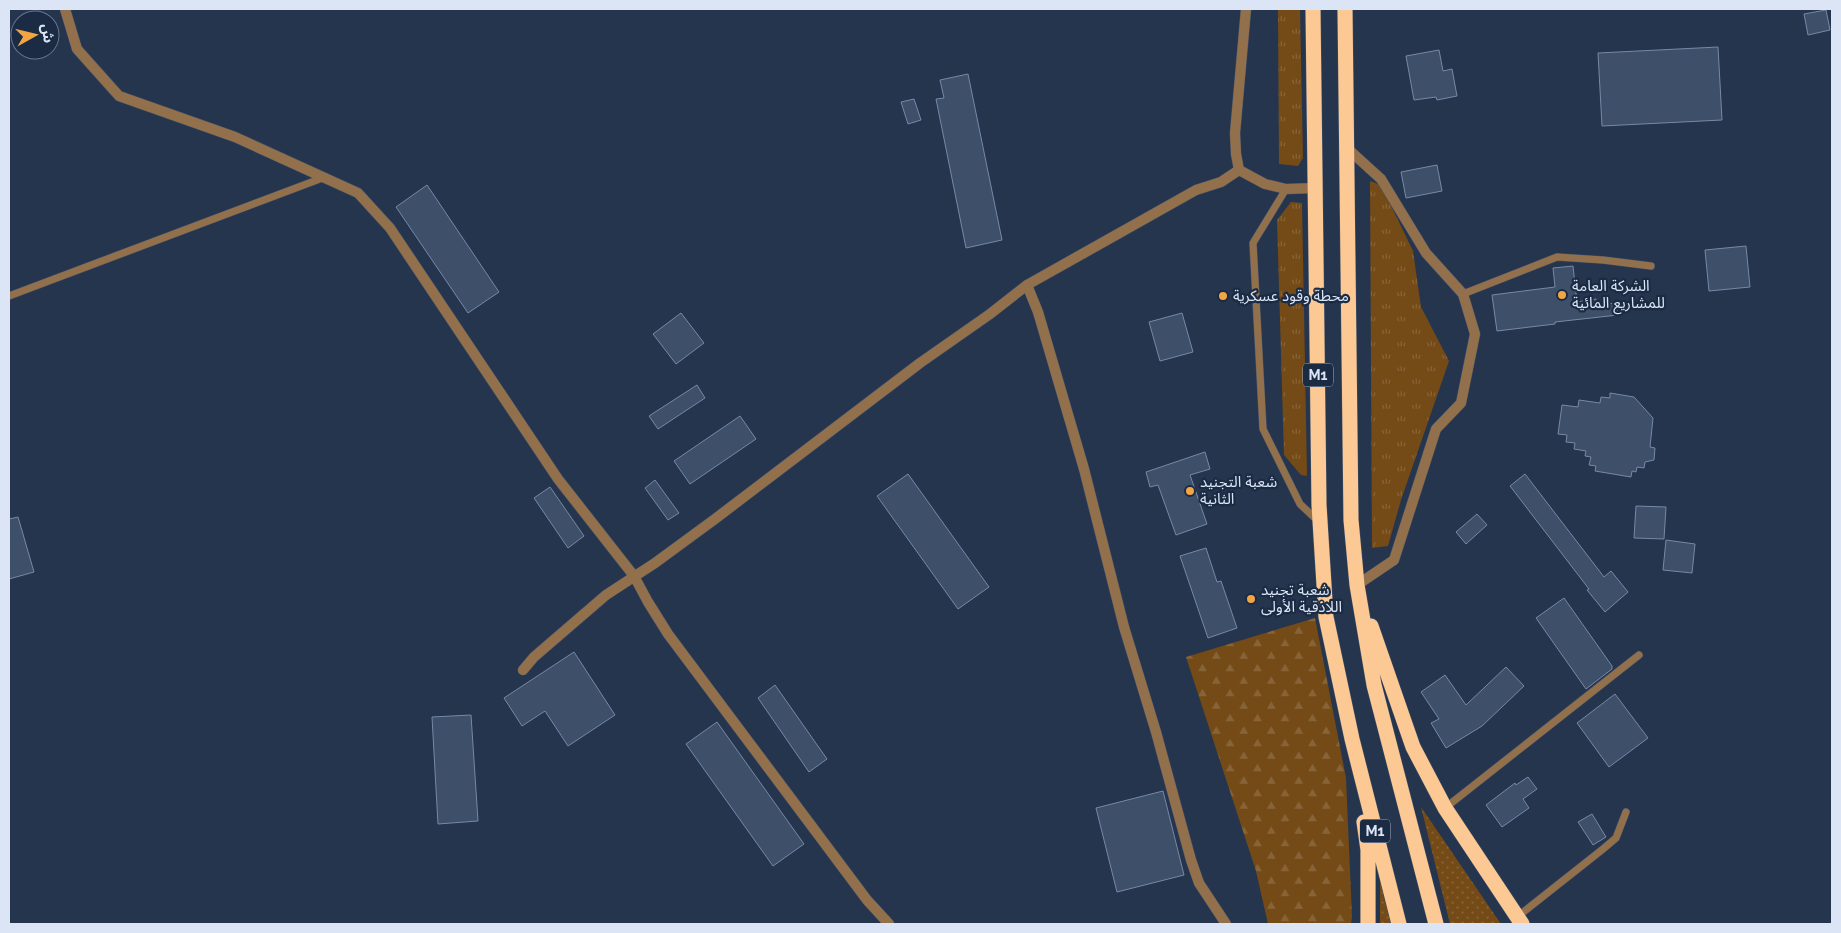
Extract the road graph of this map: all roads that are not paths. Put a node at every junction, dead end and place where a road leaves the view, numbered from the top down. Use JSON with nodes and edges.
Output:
{"nodes":[{"id":1,"x":65,"y":9,"type":"edge"},
{"id":2,"x":1246,"y":9,"type":"edge"},
{"id":3,"x":1313,"y":9,"type":"edge"},
{"id":4,"x":1345,"y":9,"type":"edge"},
{"id":5,"x":1348,"y":149,"type":"junction"},
{"id":6,"x":1239,"y":170,"type":"junction"},
{"id":7,"x":326,"y":177,"type":"junction"},
{"id":8,"x":1315,"y":188,"type":"junction"},
{"id":9,"x":1286,"y":189,"type":"junction"},
{"id":10,"x":1651,"y":266,"type":"dead end"},
{"id":11,"x":1027,"y":285,"type":"junction"},
{"id":12,"x":1463,"y":294,"type":"junction"},
{"id":13,"x":9,"y":296,"type":"edge"},
{"id":14,"x":1320,"y":522,"type":"junction"},
{"id":15,"x":634,"y":576,"type":"junction"},
{"id":16,"x":1357,"y":585,"type":"junction"},
{"id":17,"x":1639,"y":656,"type":"dead end"},
{"id":18,"x":523,"y":670,"type":"dead end"},
{"id":19,"x":1352,"y":738,"type":"junction"},
{"id":20,"x":1446,"y":808,"type":"junction"},
{"id":21,"x":1626,"y":812,"type":"dead end"},
{"id":22,"x":1520,"y":920,"type":"edge"},
{"id":23,"x":889,"y":924,"type":"edge"},
{"id":24,"x":1226,"y":924,"type":"edge"},
{"id":25,"x":1368,"y":924,"type":"edge"},
{"id":26,"x":1399,"y":924,"type":"edge"},
{"id":27,"x":1436,"y":924,"type":"edge"}],
"edges":[{"from":1,"to":7,"type":"street"},
{"from":2,"to":6,"type":"street"},
{"from":3,"to":8,"type":"highway","number":"M1"},
{"from":4,"to":5,"type":"highway","number":"M1"},
{"from":5,"to":12,"type":"street"},
{"from":5,"to":16,"type":"highway","number":"M1"},
{"from":6,"to":9,"type":"street"},
{"from":6,"to":11,"type":"street"},
{"from":7,"to":13,"type":"lane"},
{"from":7,"to":15,"type":"street"},
{"from":8,"to":9,"type":"street"},
{"from":8,"to":14,"type":"highway","number":"M1"},
{"from":9,"to":14,"type":"lane"},
{"from":10,"to":12,"type":"lane"},
{"from":11,"to":15,"type":"street"},
{"from":11,"to":24,"type":"street"},
{"from":12,"to":16,"type":"street"},
{"from":14,"to":19,"type":"highway","number":"M1"},
{"from":15,"to":18,"type":"street"},
{"from":15,"to":23,"type":"street"},
{"from":16,"to":20,"type":"highway"},
{"from":16,"to":27,"type":"highway","number":"M1"},
{"from":17,"to":20,"type":"lane"},
{"from":19,"to":25,"type":"highway"},
{"from":19,"to":26,"type":"highway","number":"M1"},
{"from":20,"to":22,"type":"highway"},
{"from":21,"to":22,"type":"lane"}]}
